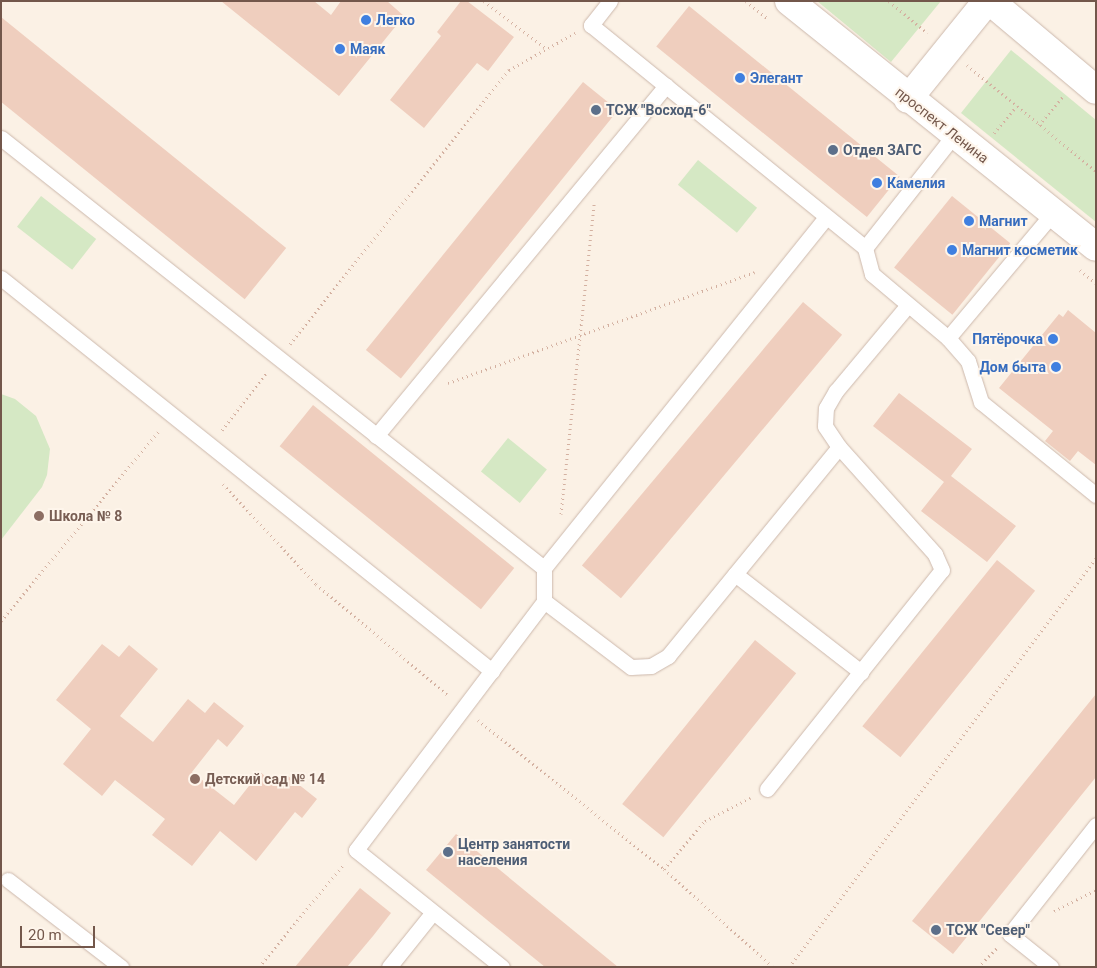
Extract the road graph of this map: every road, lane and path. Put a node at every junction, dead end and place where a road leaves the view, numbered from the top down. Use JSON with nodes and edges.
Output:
{"nodes":[{"id":1,"x":484,"y":1,"type":"edge"},
{"id":2,"x":610,"y":1,"type":"edge"},
{"id":3,"x":789,"y":1,"type":"edge"},
{"id":4,"x":889,"y":1,"type":"edge"},
{"id":5,"x":988,"y":1,"type":"edge"},
{"id":6,"x":591,"y":25,"type":"junction"},
{"id":7,"x":547,"y":49,"type":"junction"},
{"id":8,"x":948,"y":50,"type":"junction"},
{"id":9,"x":1088,"y":83,"type":"edge"},
{"id":10,"x":666,"y":86,"type":"junction"},
{"id":11,"x":908,"y":99,"type":"junction"},
{"id":12,"x":1016,"y":106,"type":"junction"},
{"id":13,"x":1039,"y":125,"type":"junction"},
{"id":14,"x":954,"y":135,"type":"junction"},
{"id":15,"x":1,"y":138,"type":"edge"},
{"id":16,"x":978,"y":153,"type":"junction"},
{"id":17,"x":598,"y":169,"type":"junction"},
{"id":18,"x":1096,"y":171,"type":"edge"},
{"id":19,"x":1053,"y":213,"type":"junction"},
{"id":20,"x":826,"y":217,"type":"junction"},
{"id":21,"x":1096,"y":247,"type":"edge"},
{"id":22,"x":865,"y":248,"type":"junction"},
{"id":23,"x":792,"y":259,"type":"junction"},
{"id":24,"x":1,"y":278,"type":"edge"},
{"id":25,"x":907,"y":306,"type":"junction"},
{"id":26,"x":580,"y":335,"type":"junction"},
{"id":27,"x":948,"y":338,"type":"junction"},
{"id":28,"x":278,"y":358,"type":"junction"},
{"id":29,"x":409,"y":396,"type":"junction"},
{"id":30,"x":173,"y":416,"type":"junction"},
{"id":31,"x":376,"y":436,"type":"junction"},
{"id":32,"x":209,"y":445,"type":"junction"},
{"id":33,"x":839,"y":447,"type":"junction"},
{"id":34,"x":1096,"y":495,"type":"edge"},
{"id":35,"x":557,"y":552,"type":"junction"},
{"id":36,"x":1096,"y":558,"type":"edge"},
{"id":37,"x":544,"y":568,"type":"junction"},
{"id":38,"x":735,"y":574,"type":"junction"},
{"id":39,"x":544,"y":602,"type":"junction"},
{"id":40,"x":1,"y":621,"type":"edge"},
{"id":41,"x":492,"y":672,"type":"junction"},
{"id":42,"x":861,"y":672,"type":"junction"},
{"id":43,"x":465,"y":709,"type":"junction"},
{"id":44,"x":767,"y":789,"type":"joint"},
{"id":45,"x":1096,"y":825,"type":"edge"},
{"id":46,"x":356,"y":850,"type":"junction"},
{"id":47,"x":664,"y":869,"type":"junction"},
{"id":48,"x":8,"y":880,"type":"dead end"},
{"id":49,"x":433,"y":912,"type":"junction"},
{"id":50,"x":1010,"y":934,"type":"junction"},
{"id":51,"x":121,"y":967,"type":"edge"},
{"id":52,"x":260,"y":967,"type":"edge"},
{"id":53,"x":389,"y":967,"type":"edge"},
{"id":54,"x":502,"y":967,"type":"edge"},
{"id":55,"x":773,"y":967,"type":"edge"},
{"id":56,"x":789,"y":967,"type":"edge"},
{"id":57,"x":978,"y":967,"type":"edge"},
{"id":58,"x":1051,"y":967,"type":"edge"}],
"edges":[{"from":1,"to":7,"type":"path"},
{"from":2,"to":6,"type":"lane"},
{"from":3,"to":11,"type":"street","name":"проспект Ленина"},
{"from":4,"to":8,"type":"path"},
{"from":5,"to":8,"type":"street"},
{"from":5,"to":9,"type":"street"},
{"from":6,"to":7,"type":"path"},
{"from":6,"to":10,"type":"lane"},
{"from":7,"to":28,"type":"path"},
{"from":8,"to":11,"type":"street"},
{"from":8,"to":12,"type":"path"},
{"from":9,"to":13,"type":"path"},
{"from":10,"to":17,"type":"lane"},
{"from":10,"to":20,"type":"lane"},
{"from":11,"to":14,"type":"street","name":"проспект Ленина"},
{"from":12,"to":13,"type":"path"},
{"from":12,"to":16,"type":"path"},
{"from":13,"to":18,"type":"path"},
{"from":14,"to":16,"type":"street","name":"проспект Ленина"},
{"from":14,"to":22,"type":"lane"},
{"from":15,"to":28,"type":"lane"},
{"from":16,"to":19,"type":"street","name":"проспект Ленина"},
{"from":17,"to":26,"type":"path"},
{"from":17,"to":29,"type":"lane"},
{"from":19,"to":21,"type":"street","name":"проспект Ленина"},
{"from":19,"to":27,"type":"lane"},
{"from":20,"to":22,"type":"lane"},
{"from":20,"to":23,"type":"lane"},
{"from":22,"to":25,"type":"lane"},
{"from":23,"to":26,"type":"path"},
{"from":23,"to":35,"type":"lane"},
{"from":24,"to":30,"type":"lane"},
{"from":25,"to":27,"type":"lane"},
{"from":25,"to":33,"type":"lane"},
{"from":26,"to":29,"type":"path"},
{"from":26,"to":35,"type":"path"},
{"from":27,"to":34,"type":"lane"},
{"from":28,"to":31,"type":"lane"},
{"from":28,"to":32,"type":"path"},
{"from":29,"to":31,"type":"lane"},
{"from":30,"to":32,"type":"lane"},
{"from":30,"to":40,"type":"path"},
{"from":31,"to":37,"type":"lane"},
{"from":32,"to":41,"type":"lane"},
{"from":32,"to":43,"type":"path"},
{"from":33,"to":38,"type":"lane"},
{"from":33,"to":42,"type":"lane"},
{"from":35,"to":37,"type":"lane"},
{"from":36,"to":56,"type":"path"},
{"from":37,"to":39,"type":"lane"},
{"from":38,"to":39,"type":"lane"},
{"from":38,"to":42,"type":"lane"},
{"from":39,"to":41,"type":"lane"},
{"from":41,"to":43,"type":"lane"},
{"from":42,"to":44,"type":"lane"},
{"from":43,"to":46,"type":"lane"},
{"from":43,"to":47,"type":"path"},
{"from":44,"to":47,"type":"path"},
{"from":45,"to":50,"type":"lane"},
{"from":46,"to":49,"type":"lane"},
{"from":46,"to":52,"type":"path"},
{"from":47,"to":55,"type":"path"},
{"from":48,"to":51,"type":"lane"},
{"from":49,"to":53,"type":"lane"},
{"from":49,"to":54,"type":"lane"},
{"from":50,"to":57,"type":"path"},
{"from":50,"to":58,"type":"lane"}]}
